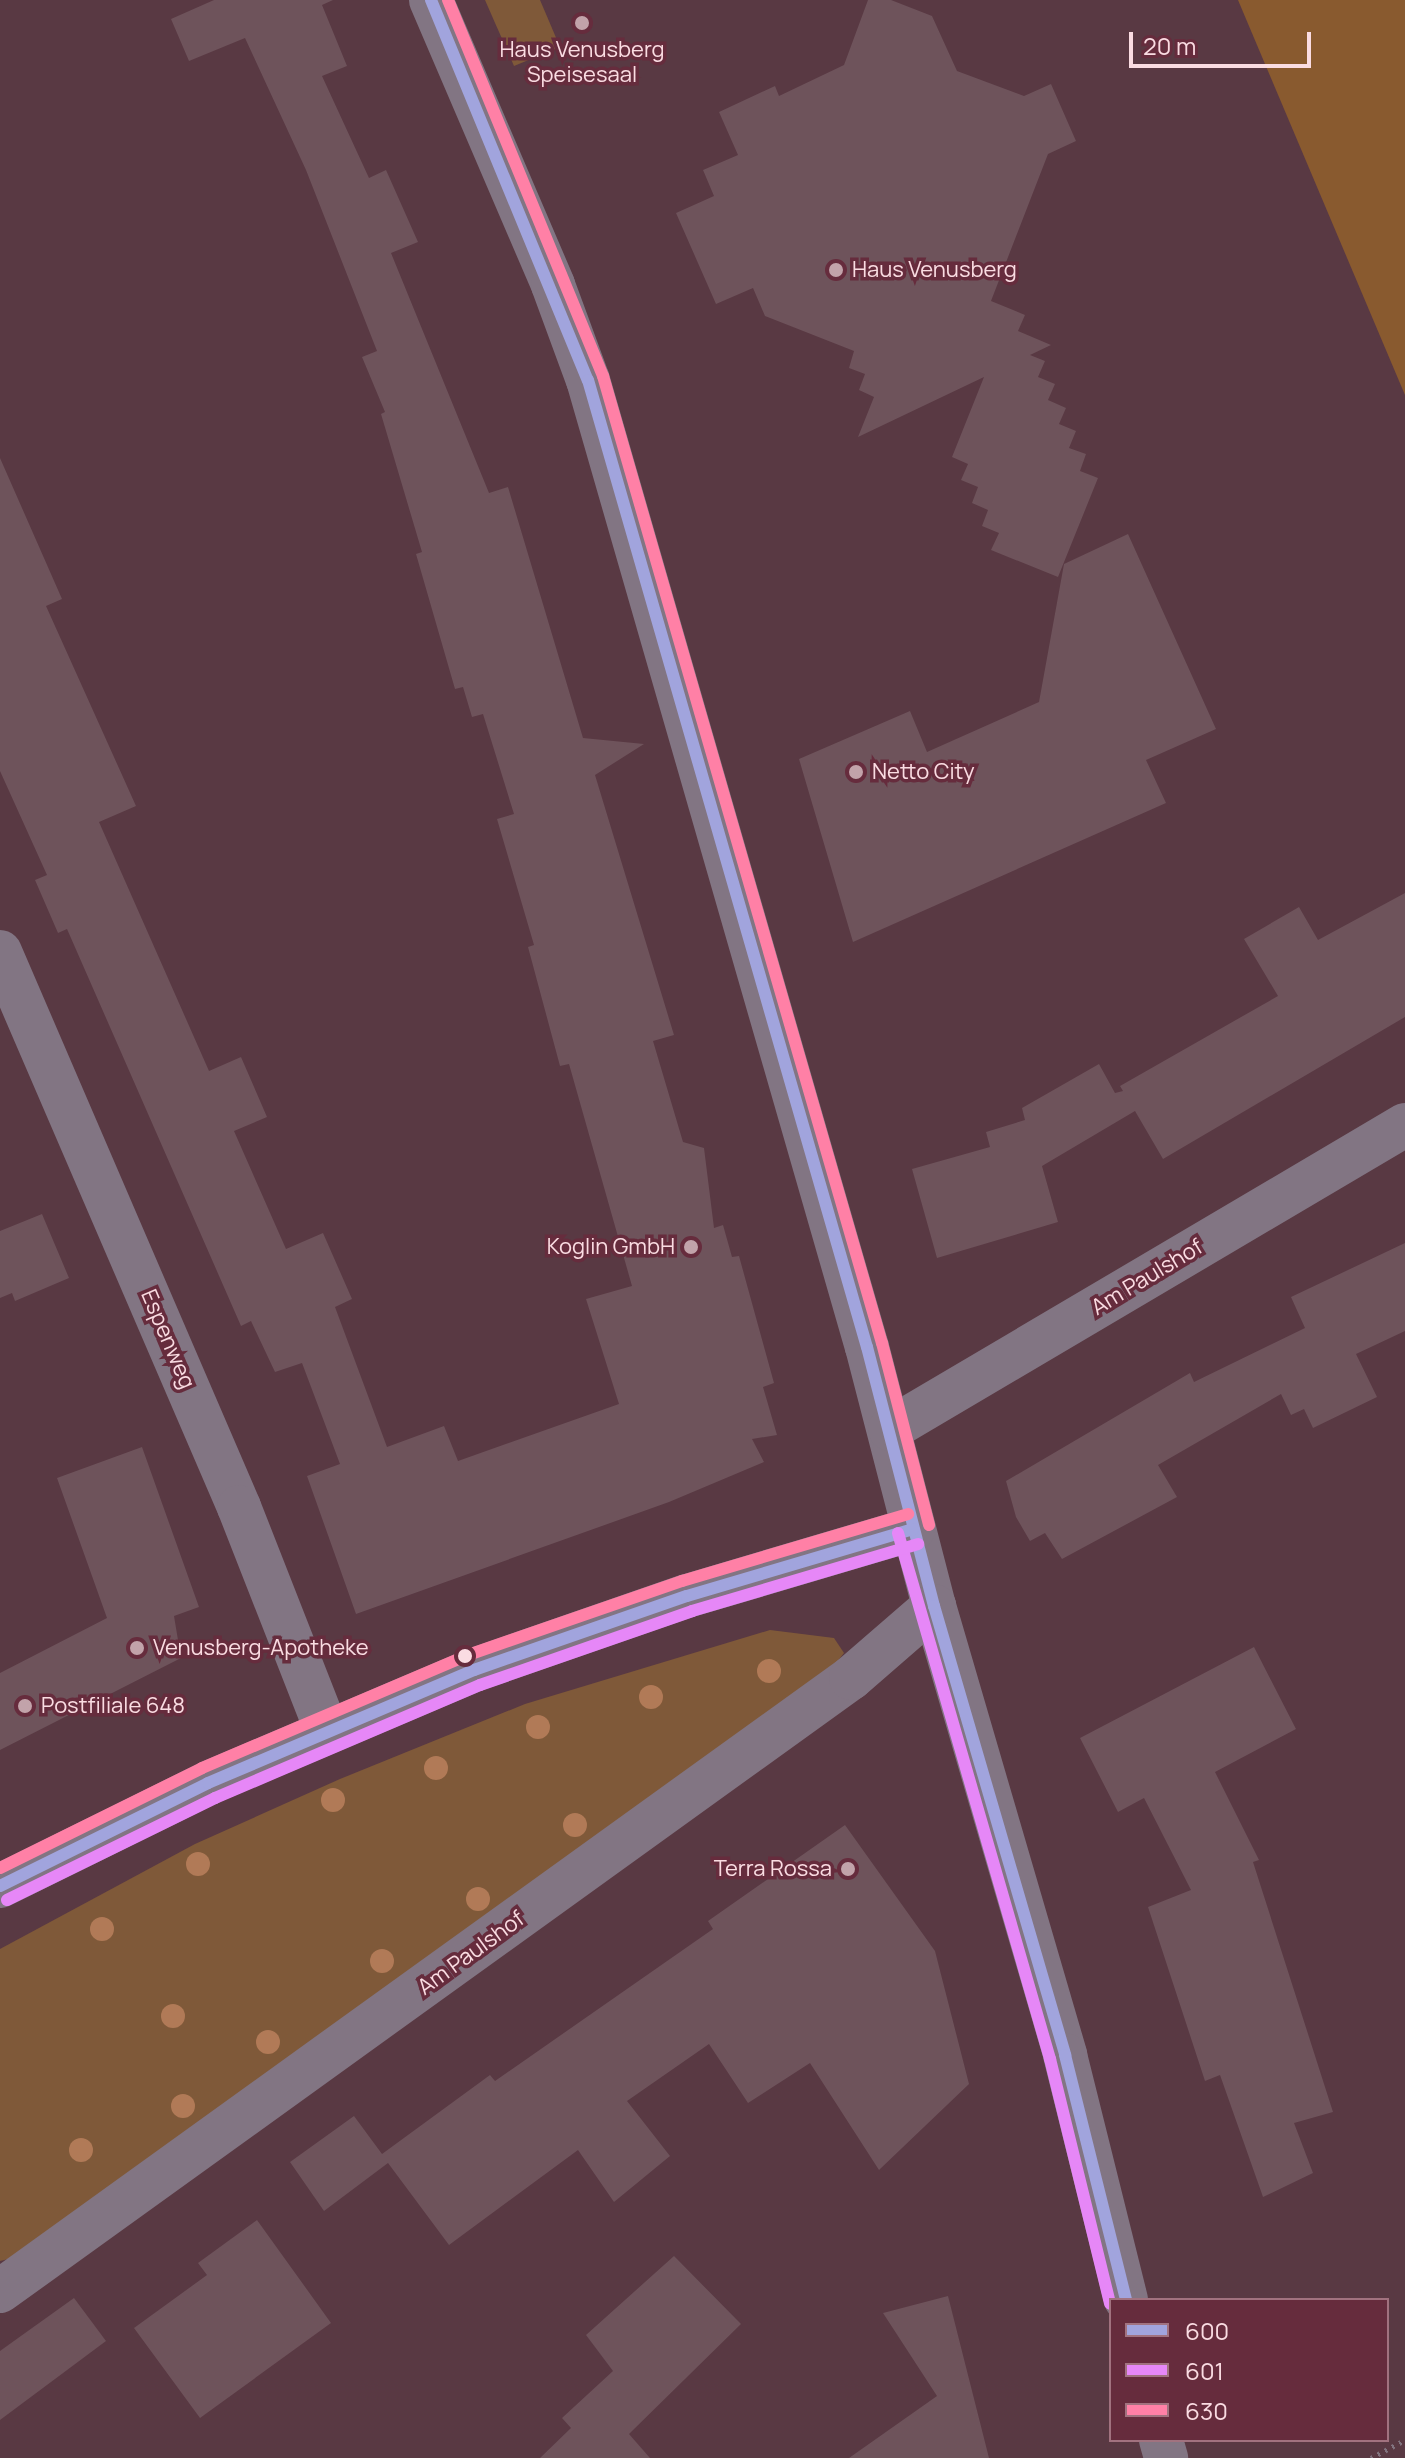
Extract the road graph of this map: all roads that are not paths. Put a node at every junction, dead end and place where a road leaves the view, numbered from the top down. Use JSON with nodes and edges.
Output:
{"nodes":[{"id":1,"x":431,"y":0,"type":"edge"},
{"id":2,"x":0,"y":952,"type":"edge"},
{"id":3,"x":1405,"y":1125,"type":"edge"},
{"id":4,"x":890,"y":1429,"type":"junction"},
{"id":5,"x":913,"y":1529,"type":"junction"},
{"id":6,"x":934,"y":1606,"type":"junction"},
{"id":7,"x":327,"y":1731,"type":"junction"},
{"id":8,"x":0,"y":1886,"type":"edge"},
{"id":9,"x":0,"y":2291,"type":"edge"},
{"id":10,"x":1126,"y":2298,"type":"edge"}],
"edges":[{"from":1,"to":4,"type":"street"},
{"from":2,"to":7,"type":"street","name":"Espenweg"},
{"from":3,"to":4,"type":"street","name":"Am Paulshof"},
{"from":4,"to":5,"type":"street"},
{"from":5,"to":6,"type":"street"},
{"from":5,"to":7,"type":"street"},
{"from":6,"to":9,"type":"street","name":"Am Paulshof"},
{"from":6,"to":10,"type":"street"},
{"from":7,"to":8,"type":"street"}]}
